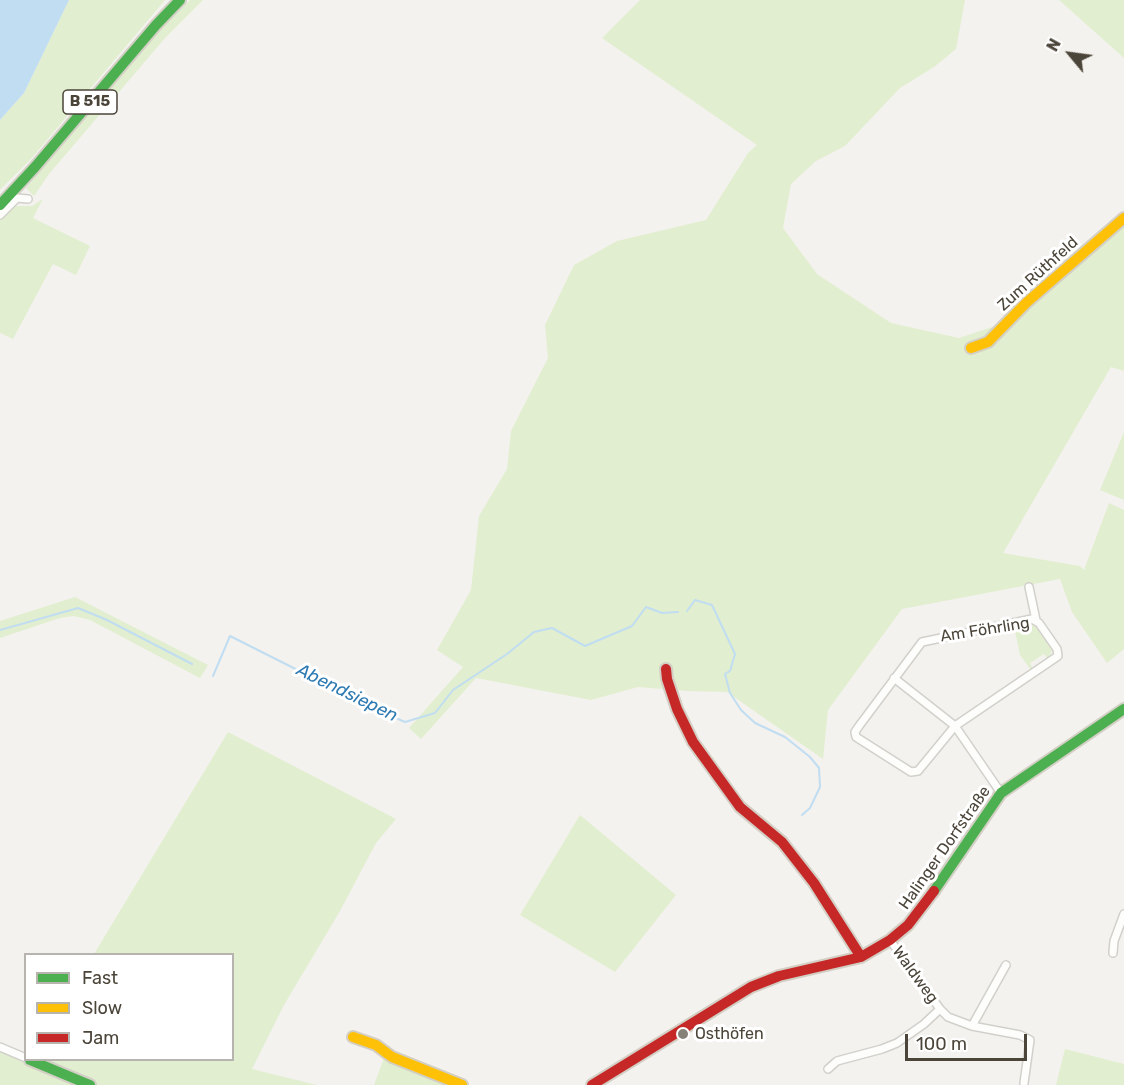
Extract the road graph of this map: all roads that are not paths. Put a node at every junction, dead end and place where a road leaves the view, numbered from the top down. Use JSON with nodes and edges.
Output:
{"nodes":[{"id":1,"x":180,"y":0,"type":"edge"},
{"id":2,"x":28,"y":199,"type":"dead end"},
{"id":3,"x":0,"y":205,"type":"edge"},
{"id":4,"x":0,"y":215,"type":"edge"},
{"id":5,"x":1124,"y":218,"type":"edge"},
{"id":6,"x":971,"y":348,"type":"dead end"},
{"id":7,"x":1029,"y":586,"type":"dead end"},
{"id":8,"x":1036,"y":620,"type":"junction"},
{"id":9,"x":666,"y":669,"type":"dead end"},
{"id":10,"x":894,"y":678,"type":"junction"},
{"id":11,"x":1124,"y":709,"type":"edge"},
{"id":12,"x":955,"y":726,"type":"junction"},
{"id":13,"x":1001,"y":793,"type":"junction"},
{"id":14,"x":1124,"y":914,"type":"edge"},
{"id":15,"x":890,"y":940,"type":"junction"},
{"id":16,"x":1113,"y":953,"type":"dead end"},
{"id":17,"x":861,"y":957,"type":"junction"},
{"id":18,"x":1006,"y":965,"type":"dead end"},
{"id":19,"x":940,"y":1009,"type":"junction"},
{"id":20,"x":972,"y":1026,"type":"junction"},
{"id":21,"x":353,"y":1037,"type":"dead end"},
{"id":22,"x":0,"y":1047,"type":"edge"},
{"id":23,"x":24,"y":1057,"type":"edge"},
{"id":24,"x":35,"y":1061,"type":"edge"},
{"id":25,"x":828,"y":1069,"type":"dead end"},
{"id":26,"x":1024,"y":1083,"type":"dead end"},
{"id":27,"x":90,"y":1085,"type":"edge"},
{"id":28,"x":462,"y":1085,"type":"edge"},
{"id":29,"x":592,"y":1085,"type":"edge"}],
"edges":[{"from":1,"to":3,"type":"street","number":"B 515"},
{"from":2,"to":4,"type":"street"},
{"from":5,"to":6,"type":"street","name":"Zum Rüthfeld"},
{"from":7,"to":8,"type":"street"},
{"from":8,"to":10,"type":"street","name":"Am Föhrling"},
{"from":8,"to":12,"type":"street","name":"Am Föhrling"},
{"from":9,"to":17,"type":"street"},
{"from":10,"to":12,"type":"street"},
{"from":10,"to":12,"type":"street","name":"Am Föhrling"},
{"from":11,"to":13,"type":"street","name":"Halinger Dorfstraße"},
{"from":12,"to":13,"type":"street"},
{"from":13,"to":15,"type":"street","name":"Halinger Dorfstraße"},
{"from":14,"to":16,"type":"street"},
{"from":15,"to":17,"type":"street","name":"Halinger Dorfstraße"},
{"from":15,"to":19,"type":"street","name":"Waldweg"},
{"from":17,"to":29,"type":"street","name":"Halinger Dorfstraße"},
{"from":18,"to":20,"type":"street"},
{"from":19,"to":20,"type":"street","name":"Waldweg"},
{"from":19,"to":25,"type":"street"},
{"from":20,"to":26,"type":"street","name":"Waldweg"},
{"from":21,"to":28,"type":"street"},
{"from":22,"to":23,"type":"street"},
{"from":24,"to":27,"type":"street"}]}
